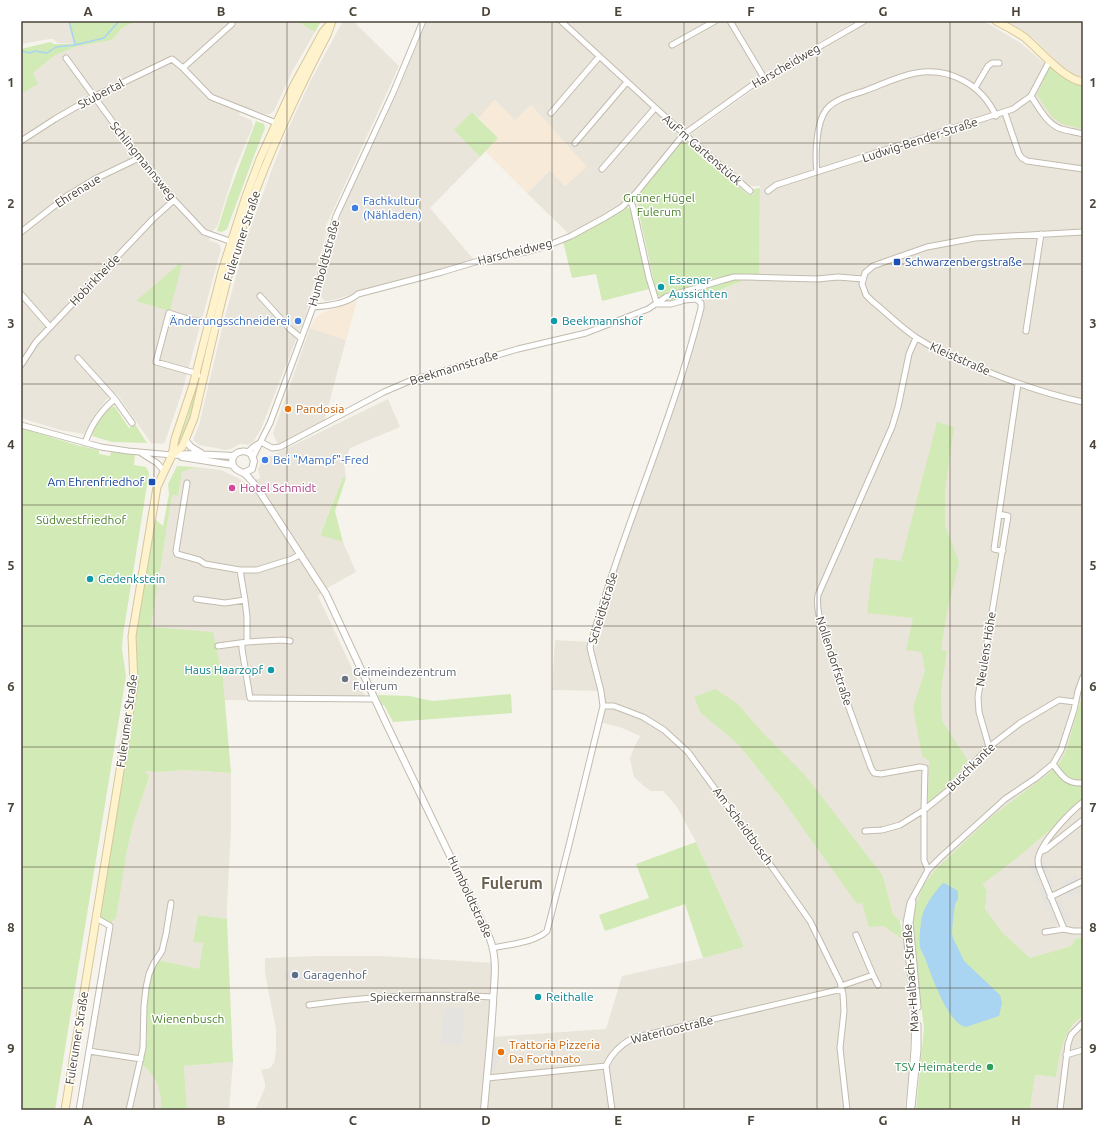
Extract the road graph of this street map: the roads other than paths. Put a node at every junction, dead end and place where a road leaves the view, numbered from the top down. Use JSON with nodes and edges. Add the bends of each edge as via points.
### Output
{"nodes":[{"id":1,"x":423,"y":21,"type":"edge"},
{"id":2,"x":561,"y":21,"type":"edge"},
{"id":3,"x":715,"y":21,"type":"edge"},
{"id":4,"x":730,"y":21,"type":"edge"},
{"id":5,"x":864,"y":21,"type":"edge"},
{"id":6,"x":996,"y":21,"type":"edge"},
{"id":7,"x":332,"y":22,"type":"edge"},
{"id":8,"x":232,"y":24,"type":"dead end"},
{"id":9,"x":672,"y":45,"type":"dead end"},
{"id":10,"x":599,"y":57,"type":"junction"},
{"id":11,"x":66,"y":58,"type":"dead end"},
{"id":12,"x":1050,"y":60,"type":"junction"},
{"id":13,"x":999,"y":63,"type":"dead end"},
{"id":14,"x":183,"y":68,"type":"junction"},
{"id":15,"x":764,"y":78,"type":"junction"},
{"id":16,"x":627,"y":82,"type":"junction"},
{"id":17,"x":1083,"y":82,"type":"edge"},
{"id":18,"x":975,"y":88,"type":"junction"},
{"id":19,"x":1031,"y":96,"type":"junction"},
{"id":20,"x":93,"y":97,"type":"junction"},
{"id":21,"x":655,"y":108,"type":"junction"},
{"id":22,"x":551,"y":113,"type":"dead end"},
{"id":23,"x":1005,"y":113,"type":"junction"},
{"id":24,"x":996,"y":116,"type":"junction"},
{"id":25,"x":279,"y":124,"type":"junction"},
{"id":26,"x":684,"y":134,"type":"junction"},
{"id":27,"x":1083,"y":134,"type":"edge"},
{"id":28,"x":21,"y":141,"type":"edge"},
{"id":29,"x":575,"y":143,"type":"dead end"},
{"id":30,"x":139,"y":158,"type":"junction"},
{"id":31,"x":602,"y":169,"type":"dead end"},
{"id":32,"x":1083,"y":169,"type":"edge"},
{"id":33,"x":817,"y":172,"type":"junction"},
{"id":34,"x":750,"y":191,"type":"dead end"},
{"id":35,"x":768,"y":191,"type":"dead end"},
{"id":36,"x":174,"y":200,"type":"junction"},
{"id":37,"x":630,"y":200,"type":"junction"},
{"id":38,"x":21,"y":232,"type":"edge"},
{"id":39,"x":1083,"y":232,"type":"edge"},
{"id":40,"x":1041,"y":234,"type":"junction"},
{"id":41,"x":234,"y":243,"type":"junction"},
{"id":42,"x":863,"y":279,"type":"junction"},
{"id":43,"x":21,"y":294,"type":"edge"},
{"id":44,"x":260,"y":296,"type":"dead end"},
{"id":45,"x":657,"y":304,"type":"junction"},
{"id":46,"x":313,"y":307,"type":"junction"},
{"id":47,"x":217,"y":320,"type":"junction"},
{"id":48,"x":208,"y":322,"type":"junction"},
{"id":49,"x":50,"y":327,"type":"junction"},
{"id":50,"x":1026,"y":331,"type":"dead end"},
{"id":51,"x":301,"y":338,"type":"junction"},
{"id":52,"x":916,"y":338,"type":"junction"},
{"id":53,"x":78,"y":358,"type":"dead end"},
{"id":54,"x":21,"y":365,"type":"edge"},
{"id":55,"x":196,"y":373,"type":"junction"},
{"id":56,"x":203,"y":380,"type":"junction"},
{"id":57,"x":1018,"y":384,"type":"junction"},
{"id":58,"x":115,"y":399,"type":"junction"},
{"id":59,"x":1083,"y":402,"type":"edge"},
{"id":60,"x":132,"y":423,"type":"dead end"},
{"id":61,"x":21,"y":425,"type":"edge"},
{"id":62,"x":185,"y":440,"type":"junction"},
{"id":63,"x":261,"y":442,"type":"junction"},
{"id":64,"x":85,"y":444,"type":"junction"},
{"id":65,"x":139,"y":452,"type":"junction"},
{"id":66,"x":248,"y":452,"type":"junction"},
{"id":67,"x":202,"y":454,"type":"junction"},
{"id":68,"x":172,"y":455,"type":"junction"},
{"id":69,"x":234,"y":456,"type":"junction"},
{"id":70,"x":253,"y":457,"type":"junction"},
{"id":71,"x":233,"y":465,"type":"junction"},
{"id":72,"x":252,"y":469,"type":"junction"},
{"id":73,"x":164,"y":471,"type":"junction"},
{"id":74,"x":244,"y":473,"type":"junction"},
{"id":75,"x":187,"y":483,"type":"dead end"},
{"id":76,"x":256,"y":486,"type":"junction"},
{"id":77,"x":999,"y":514,"type":"junction"},
{"id":78,"x":1003,"y":551,"type":"junction"},
{"id":79,"x":301,"y":554,"type":"junction"},
{"id":80,"x":240,"y":570,"type":"junction"},
{"id":81,"x":196,"y":599,"type":"dead end"},
{"id":82,"x":245,"y":600,"type":"junction"},
{"id":83,"x":290,"y":641,"type":"dead end"},
{"id":84,"x":244,"y":642,"type":"junction"},
{"id":85,"x":218,"y":646,"type":"dead end"},
{"id":86,"x":1083,"y":677,"type":"edge"},
{"id":87,"x":375,"y":699,"type":"junction"},
{"id":88,"x":1075,"y":702,"type":"junction"},
{"id":89,"x":603,"y":706,"type":"junction"},
{"id":90,"x":989,"y":747,"type":"junction"},
{"id":91,"x":1053,"y":764,"type":"junction"},
{"id":92,"x":1083,"y":782,"type":"edge"},
{"id":93,"x":1083,"y":802,"type":"edge"},
{"id":94,"x":924,"y":810,"type":"junction"},
{"id":95,"x":1083,"y":820,"type":"edge"},
{"id":96,"x":865,"y":831,"type":"dead end"},
{"id":97,"x":1041,"y":851,"type":"junction"},
{"id":98,"x":928,"y":870,"type":"junction"},
{"id":99,"x":1082,"y":882,"type":"edge"},
{"id":100,"x":1050,"y":897,"type":"junction"},
{"id":101,"x":171,"y":903,"type":"dead end"},
{"id":102,"x":96,"y":918,"type":"junction"},
{"id":103,"x":1064,"y":929,"type":"junction"},
{"id":104,"x":1083,"y":931,"type":"edge"},
{"id":105,"x":1045,"y":932,"type":"dead end"},
{"id":106,"x":856,"y":935,"type":"dead end"},
{"id":107,"x":493,"y":948,"type":"junction"},
{"id":108,"x":873,"y":975,"type":"junction"},
{"id":109,"x":878,"y":985,"type":"dead end"},
{"id":110,"x":841,"y":987,"type":"junction"},
{"id":111,"x":493,"y":997,"type":"junction"},
{"id":112,"x":309,"y":1005,"type":"dead end"},
{"id":113,"x":1083,"y":1023,"type":"edge"},
{"id":114,"x":1083,"y":1050,"type":"edge"},
{"id":115,"x":89,"y":1051,"type":"junction"},
{"id":116,"x":1066,"y":1055,"type":"junction"},
{"id":117,"x":141,"y":1059,"type":"junction"},
{"id":118,"x":606,"y":1066,"type":"junction"},
{"id":119,"x":487,"y":1078,"type":"junction"},
{"id":120,"x":65,"y":1110,"type":"edge"},
{"id":121,"x":79,"y":1110,"type":"edge"},
{"id":122,"x":129,"y":1110,"type":"edge"},
{"id":123,"x":484,"y":1110,"type":"edge"},
{"id":124,"x":612,"y":1110,"type":"edge"},
{"id":125,"x":846,"y":1110,"type":"edge"},
{"id":126,"x":910,"y":1110,"type":"edge"},
{"id":127,"x":1060,"y":1110,"type":"edge"}],
"edges":[{"from":1,"to":46,"type":"street","name":"Humboldtstraße","via":[[336,216]]},
{"from":2,"to":10,"type":"street","name":"Auf'm Gartenstück"},
{"from":3,"to":9,"type":"street"},
{"from":4,"to":15,"type":"street"},
{"from":5,"to":15,"type":"street","name":"Harscheidweg"},
{"from":6,"to":12,"type":"main road","via":[[1023,36]]},
{"from":7,"to":25,"type":"main road","name":"Fulerumer Straße","via":[[322,32],[294,85]]},
{"from":8,"to":14,"type":"street"},
{"from":10,"to":16,"type":"street","name":"Auf'm Gartenstück"},
{"from":10,"to":22,"type":"street"},
{"from":11,"to":20,"type":"street","name":"Schlingmannsweg"},
{"from":12,"to":17,"type":"main road","via":[[1067,76]]},
{"from":12,"to":19,"type":"street","name":"Ludwig-Bender-Straße"},
{"from":13,"to":18,"type":"street","via":[[988,66]]},
{"from":14,"to":20,"type":"street","name":"Stubertal","via":[[172,59]]},
{"from":14,"to":25,"type":"street","name":"Stubertal","via":[[211,98]]},
{"from":15,"to":26,"type":"street","name":"Harscheidweg"},
{"from":16,"to":21,"type":"street","name":"Auf'm Gartenstück"},
{"from":16,"to":29,"type":"street"},
{"from":18,"to":24,"type":"street","via":[[991,105]]},
{"from":18,"to":33,"type":"street","via":[[958,77],[936,72],[916,73],[832,104],[824,112],[820,123]]},
{"from":19,"to":23,"type":"street","name":"Ludwig-Bender-Straße"},
{"from":19,"to":27,"type":"street","via":[[1054,125]]},
{"from":20,"to":28,"type":"street","name":"Stubertal"},
{"from":20,"to":30,"type":"street","name":"Schlingmannsweg"},
{"from":21,"to":26,"type":"street","name":"Auf'm Gartenstück"},
{"from":21,"to":31,"type":"street","name":"Auf'm Gartenstück"},
{"from":23,"to":24,"type":"street","name":"Ludwig-Bender-Straße"},
{"from":23,"to":32,"type":"street","via":[[1022,158],[1027,161]]},
{"from":24,"to":33,"type":"street","name":"Ludwig-Bender-Straße"},
{"from":25,"to":41,"type":"main road","name":"Fulerumer Straße","via":[[257,166]]},
{"from":26,"to":34,"type":"street","name":"Auf'm Gartenstück"},
{"from":26,"to":37,"type":"street","name":"Harscheidweg"},
{"from":30,"to":36,"type":"street","name":"Schlingmannsweg"},
{"from":30,"to":38,"type":"street","name":"Ehrenaue","via":[[67,196]]},
{"from":33,"to":35,"type":"street","name":"Ludwig-Bender-Straße","via":[[776,185]]},
{"from":36,"to":41,"type":"street","name":"Schlingmannsweg","via":[[204,232]]},
{"from":36,"to":49,"type":"street","name":"Hobirkheide"},
{"from":37,"to":45,"type":"street"},
{"from":37,"to":46,"type":"street","name":"Harscheidweg","via":[[604,218],[544,247],[485,259],[358,294],[354,298],[334,304]]},
{"from":39,"to":40,"type":"street"},
{"from":40,"to":42,"type":"street","via":[[975,238],[927,247],[868,269]]},
{"from":40,"to":50,"type":"street"},
{"from":41,"to":47,"type":"main road","name":"Fulerumer Straße"},
{"from":41,"to":48,"type":"main road","name":"Fulerumer Straße"},
{"from":42,"to":45,"type":"street","name":"Beekmannstraße","via":[[734,277],[666,297]]},
{"from":42,"to":52,"type":"street","name":"Kleiststraße","via":[[866,295]]},
{"from":43,"to":49,"type":"street"},
{"from":44,"to":51,"type":"street"},
{"from":45,"to":63,"type":"street","name":"Beekmannstraße","via":[[648,310],[586,334],[518,349],[412,380],[280,447],[272,448]]},
{"from":45,"to":89,"type":"street","name":"Scheidtstraße","via":[[696,299],[701,303],[701,308],[693,343],[590,647]]},
{"from":46,"to":51,"type":"street","name":"Humboldtstraße"},
{"from":47,"to":48,"type":"street"},
{"from":47,"to":56,"type":"main road","name":"Fulerumer Straße"},
{"from":48,"to":55,"type":"main road","name":"Fulerumer Straße"},
{"from":48,"to":55,"type":"street","via":[[169,313],[156,362]]},
{"from":49,"to":54,"type":"street","name":"Hobirkheide","via":[[36,342]]},
{"from":51,"to":63,"type":"street","name":"Humboldtstraße"},
{"from":52,"to":57,"type":"street","name":"Kleiststraße","via":[[949,356]]},
{"from":52,"to":94,"type":"street","name":"Nollendorfstraße","via":[[909,354],[892,427],[816,604],[870,768],[874,773],[881,774],[925,768]]},
{"from":53,"to":58,"type":"street"},
{"from":55,"to":56,"type":"street"},
{"from":55,"to":68,"type":"main road","name":"Fulerumer Straße"},
{"from":56,"to":62,"type":"main road","name":"Fulerumer Straße","via":[[194,418]]},
{"from":57,"to":59,"type":"street","name":"Kleiststraße"},
{"from":57,"to":77,"type":"street"},
{"from":58,"to":60,"type":"street"},
{"from":58,"to":64,"type":"street","via":[[99,414]]},
{"from":61,"to":64,"type":"street"},
{"from":62,"to":67,"type":"street"},
{"from":62,"to":68,"type":"main road","name":"Fulerumer Straße","via":[[182,447]]},
{"from":63,"to":66,"type":"street","name":"Humboldtstraße"},
{"from":63,"to":70,"type":"street","name":"Humboldtstraße"},
{"from":64,"to":65,"type":"street"},
{"from":65,"to":68,"type":"street"},
{"from":65,"to":73,"type":"street","via":[[157,463]]},
{"from":66,"to":69,"type":"street","name":"Humboldtstraße","via":[[238,452]]},
{"from":66,"to":70,"type":"street"},
{"from":67,"to":68,"type":"street"},
{"from":67,"to":69,"type":"street"},
{"from":68,"to":71,"type":"street"},
{"from":68,"to":73,"type":"main road","name":"Fulerumer Straße"},
{"from":69,"to":71,"type":"street"},
{"from":70,"to":72,"type":"street","name":"Humboldtstraße"},
{"from":71,"to":74,"type":"street","name":"Humboldtstraße","via":[[239,472]]},
{"from":72,"to":74,"type":"street"},
{"from":72,"to":76,"type":"street","name":"Humboldtstraße"},
{"from":73,"to":102,"type":"main road","name":"Fulerumer Straße","via":[[157,487],[152,511],[132,636],[134,684]]},
{"from":74,"to":76,"type":"street","name":"Humboldtstraße"},
{"from":75,"to":80,"type":"street","via":[[177,554],[200,560],[205,564]]},
{"from":76,"to":79,"type":"street","name":"Humboldtstraße"},
{"from":77,"to":78,"type":"street","name":"Neulens Höhe","via":[[1008,516]]},
{"from":77,"to":78,"type":"street","via":[[994,549]]},
{"from":78,"to":90,"type":"street","name":"Neulens Höhe","via":[[978,697],[979,712]]},
{"from":79,"to":80,"type":"street","via":[[257,570]]},
{"from":79,"to":87,"type":"street","name":"Humboldtstraße","via":[[326,594]]},
{"from":80,"to":82,"type":"street"},
{"from":81,"to":82,"type":"street","via":[[225,603]]},
{"from":82,"to":84,"type":"street","via":[[247,617]]},
{"from":83,"to":84,"type":"street"},
{"from":84,"to":85,"type":"street"},
{"from":84,"to":87,"type":"street","via":[[242,649],[250,698]]},
{"from":86,"to":88,"type":"street","name":"Max-Halbach-Straße"},
{"from":87,"to":107,"type":"street","name":"Humboldtstraße"},
{"from":88,"to":90,"type":"street","name":"Buschkante","via":[[1059,700],[1020,723]]},
{"from":88,"to":91,"type":"street","name":"Max-Halbach-Straße","via":[[1062,750]]},
{"from":89,"to":107,"type":"street","name":"Scheidtstraße","via":[[547,931],[542,936]]},
{"from":89,"to":110,"type":"street","name":"Am Scheidtbusch","via":[[614,706],[642,717],[664,730],[688,752],[803,909],[816,931]]},
{"from":90,"to":94,"type":"street","name":"Buschkante","via":[[950,789]]},
{"from":91,"to":92,"type":"street","via":[[1066,780],[1074,783]]},
{"from":91,"to":98,"type":"street","name":"Max-Halbach-Straße","via":[[1005,798]]},
{"from":93,"to":97,"type":"street","via":[[1058,826]]},
{"from":94,"to":96,"type":"street","name":"Buschkante","via":[[900,825]]},
{"from":94,"to":98,"type":"street","name":"Nollendorfstraße","via":[[924,860]]},
{"from":95,"to":97,"type":"street"},
{"from":97,"to":100,"type":"street","via":[[1038,862]]},
{"from":98,"to":126,"type":"street","name":"Max-Halbach-Straße","via":[[910,904],[906,922],[915,1015]]},
{"from":99,"to":100,"type":"street"},
{"from":100,"to":103,"type":"street"},
{"from":101,"to":117,"type":"street","via":[[162,951],[149,974],[146,988]]},
{"from":102,"to":115,"type":"street","name":"Fulerumer Straße","via":[[110,926]]},
{"from":102,"to":120,"type":"main road","name":"Fulerumer Straße"},
{"from":103,"to":104,"type":"street"},
{"from":103,"to":105,"type":"street"},
{"from":106,"to":108,"type":"street"},
{"from":107,"to":111,"type":"street","name":"Humboldtstraße","via":[[496,962]]},
{"from":108,"to":109,"type":"street"},
{"from":108,"to":110,"type":"street","name":"Waterloostraße"},
{"from":110,"to":118,"type":"street","name":"Waterloostraße","via":[[633,1038],[620,1046]]},
{"from":110,"to":125,"type":"street","name":"Am Scheidtbusch","via":[[844,1011],[840,1062]]},
{"from":111,"to":112,"type":"street","name":"Spieckermannstraße","via":[[396,995]]},
{"from":111,"to":119,"type":"street","name":"Humboldtstraße"},
{"from":113,"to":116,"type":"street","via":[[1071,1035]]},
{"from":114,"to":116,"type":"street"},
{"from":115,"to":117,"type":"street","name":"Fulerumer Straße"},
{"from":115,"to":121,"type":"street","name":"Fulerumer Straße"},
{"from":116,"to":127,"type":"street"},
{"from":117,"to":122,"type":"street"},
{"from":118,"to":119,"type":"street"},
{"from":118,"to":124,"type":"street"},
{"from":119,"to":123,"type":"street","name":"Humboldtstraße"}]}
